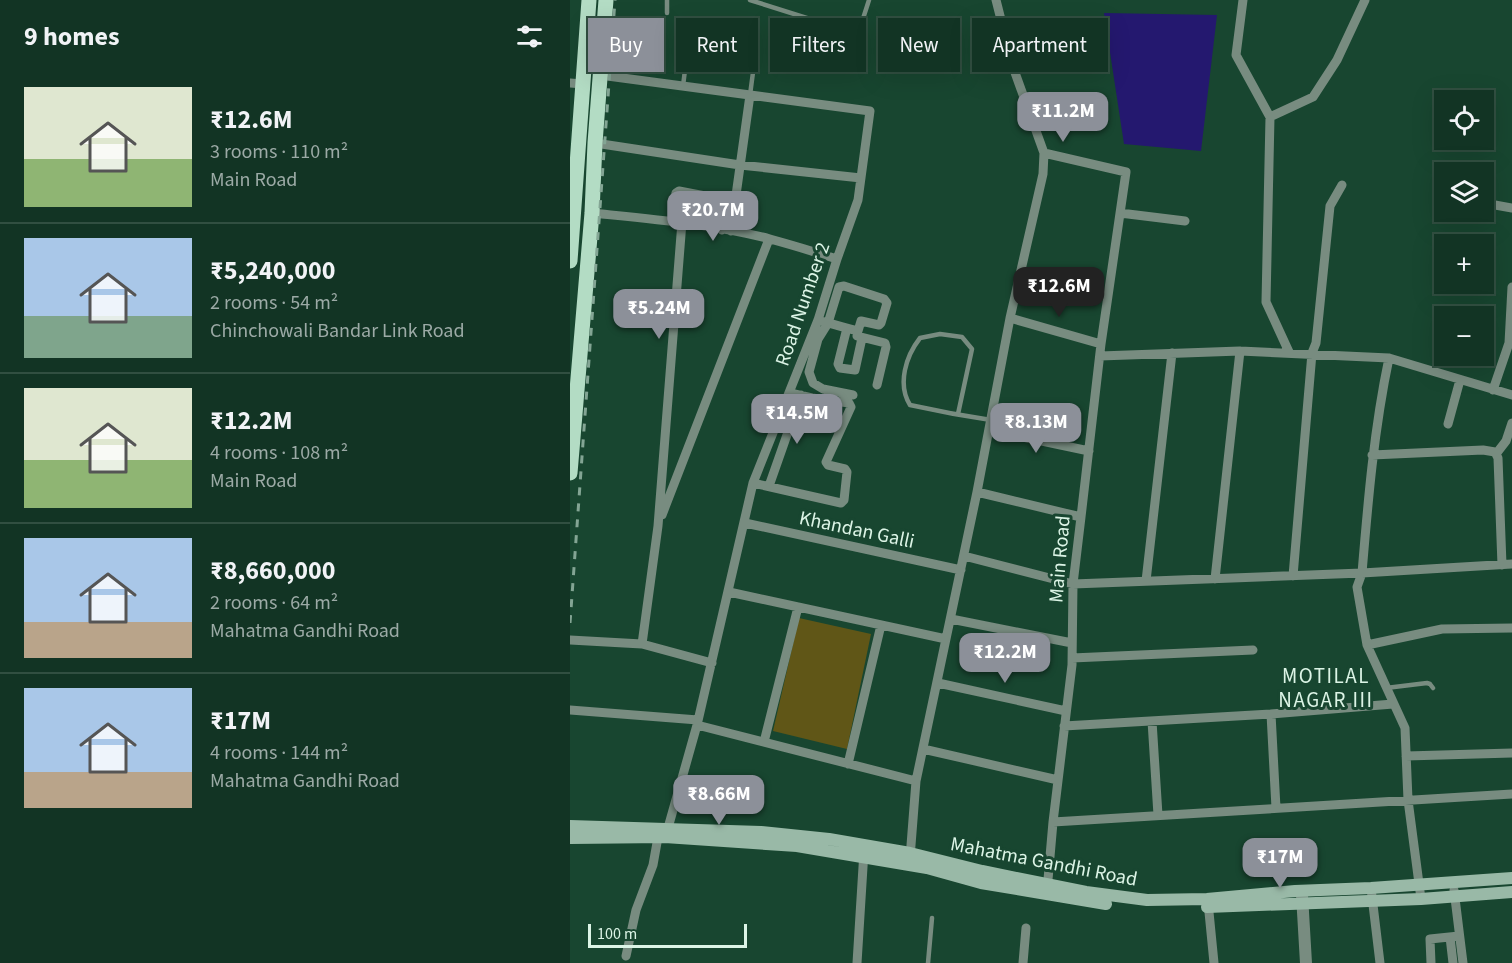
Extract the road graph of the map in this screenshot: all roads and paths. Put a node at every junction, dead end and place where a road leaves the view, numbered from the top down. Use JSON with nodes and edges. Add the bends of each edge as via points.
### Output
{"nodes":[{"id":1,"x":589,"y":0,"type":"edge"},
{"id":2,"x":606,"y":0,"type":"edge"},
{"id":3,"x":667,"y":0,"type":"edge"},
{"id":4,"x":750,"y":0,"type":"edge"},
{"id":5,"x":869,"y":0,"type":"edge"},
{"id":6,"x":996,"y":0,"type":"edge"},
{"id":7,"x":1243,"y":0,"type":"edge"},
{"id":8,"x":1365,"y":0,"type":"edge"},
{"id":9,"x":667,"y":13,"type":"dead end"},
{"id":10,"x":685,"y":72,"type":"edge"},
{"id":11,"x":753,"y":72,"type":"edge"},
{"id":12,"x":600,"y":75,"type":"junction"},
{"id":13,"x":576,"y":84,"type":"edge"},
{"id":14,"x":683,"y":86,"type":"junction"},
{"id":15,"x":750,"y":95,"type":"junction"},
{"id":16,"x":1270,"y":117,"type":"junction"},
{"id":17,"x":595,"y":143,"type":"junction"},
{"id":18,"x":1044,"y":153,"type":"junction"},
{"id":19,"x":740,"y":165,"type":"junction"},
{"id":20,"x":861,"y":178,"type":"junction"},
{"id":21,"x":1342,"y":185,"type":"dead end"},
{"id":22,"x":1494,"y":205,"type":"edge"},
{"id":23,"x":1512,"y":208,"type":"edge"},
{"id":24,"x":592,"y":213,"type":"junction"},
{"id":25,"x":1120,"y":213,"type":"junction"},
{"id":26,"x":572,"y":214,"type":"edge"},
{"id":27,"x":1185,"y":221,"type":"dead end"},
{"id":28,"x":682,"y":222,"type":"junction"},
{"id":29,"x":725,"y":227,"type":"junction"},
{"id":30,"x":769,"y":239,"type":"junction"},
{"id":31,"x":571,"y":245,"type":"edge"},
{"id":32,"x":837,"y":259,"type":"junction"},
{"id":33,"x":570,"y":261,"type":"edge"},
{"id":34,"x":1512,"y":287,"type":"edge"},
{"id":35,"x":1010,"y":318,"type":"junction"},
{"id":36,"x":818,"y":320,"type":"junction"},
{"id":37,"x":828,"y":323,"type":"junction"},
{"id":38,"x":847,"y":328,"type":"junction"},
{"id":39,"x":860,"y":334,"type":"junction"},
{"id":40,"x":1101,"y":344,"type":"junction"},
{"id":41,"x":1240,"y":351,"type":"junction"},
{"id":42,"x":1289,"y":352,"type":"junction"},
{"id":43,"x":1172,"y":353,"type":"junction"},
{"id":44,"x":1312,"y":353,"type":"junction"},
{"id":45,"x":1100,"y":356,"type":"junction"},
{"id":46,"x":1389,"y":358,"type":"junction"},
{"id":47,"x":1460,"y":380,"type":"junction"},
{"id":48,"x":877,"y":385,"type":"dead end"},
{"id":49,"x":1493,"y":390,"type":"junction"},
{"id":50,"x":790,"y":393,"type":"junction"},
{"id":51,"x":801,"y":395,"type":"junction"},
{"id":52,"x":853,"y":395,"type":"dead end"},
{"id":53,"x":1512,"y":395,"type":"edge"},
{"id":54,"x":958,"y":414,"type":"junction"},
{"id":55,"x":991,"y":420,"type":"junction"},
{"id":56,"x":1512,"y":423,"type":"edge"},
{"id":57,"x":1448,"y":424,"type":"dead end"},
{"id":58,"x":989,"y":430,"type":"junction"},
{"id":59,"x":1089,"y":451,"type":"junction"},
{"id":60,"x":1496,"y":454,"type":"junction"},
{"id":61,"x":1372,"y":455,"type":"junction"},
{"id":62,"x":570,"y":465,"type":"edge"},
{"id":63,"x":753,"y":483,"type":"junction"},
{"id":64,"x":769,"y":486,"type":"junction"},
{"id":65,"x":977,"y":492,"type":"junction"},
{"id":66,"x":1081,"y":517,"type":"junction"},
{"id":67,"x":745,"y":523,"type":"junction"},
{"id":68,"x":658,"y":526,"type":"junction"},
{"id":69,"x":964,"y":556,"type":"junction"},
{"id":70,"x":1512,"y":564,"type":"edge"},
{"id":71,"x":1502,"y":565,"type":"junction"},
{"id":72,"x":961,"y":570,"type":"junction"},
{"id":73,"x":1362,"y":573,"type":"junction"},
{"id":74,"x":1293,"y":576,"type":"junction"},
{"id":75,"x":1215,"y":579,"type":"junction"},
{"id":76,"x":1146,"y":581,"type":"junction"},
{"id":77,"x":1073,"y":584,"type":"junction"},
{"id":78,"x":729,"y":592,"type":"junction"},
{"id":79,"x":798,"y":607,"type":"junction"},
{"id":80,"x":951,"y":619,"type":"junction"},
{"id":81,"x":881,"y":625,"type":"junction"},
{"id":82,"x":1512,"y":628,"type":"edge"},
{"id":83,"x":946,"y":639,"type":"junction"},
{"id":84,"x":570,"y":640,"type":"edge"},
{"id":85,"x":1072,"y":643,"type":"junction"},
{"id":86,"x":642,"y":644,"type":"junction"},
{"id":87,"x":1367,"y":645,"type":"junction"},
{"id":88,"x":1253,"y":650,"type":"dead end"},
{"id":89,"x":1072,"y":658,"type":"junction"},
{"id":90,"x":711,"y":663,"type":"junction"},
{"id":91,"x":938,"y":683,"type":"junction"},
{"id":92,"x":1386,"y":688,"type":"junction"},
{"id":93,"x":1433,"y":688,"type":"dead end"},
{"id":94,"x":1393,"y":704,"type":"junction"},
{"id":95,"x":570,"y":710,"type":"edge"},
{"id":96,"x":1066,"y":711,"type":"junction"},
{"id":97,"x":1271,"y":714,"type":"junction"},
{"id":98,"x":1152,"y":721,"type":"junction"},
{"id":99,"x":697,"y":722,"type":"junction"},
{"id":100,"x":1064,"y":726,"type":"junction"},
{"id":101,"x":764,"y":742,"type":"junction"},
{"id":102,"x":923,"y":749,"type":"junction"},
{"id":103,"x":1512,"y":753,"type":"edge"},
{"id":104,"x":1406,"y":756,"type":"junction"},
{"id":105,"x":849,"y":764,"type":"junction"},
{"id":106,"x":1058,"y":780,"type":"junction"},
{"id":107,"x":916,"y":782,"type":"junction"},
{"id":108,"x":1512,"y":794,"type":"edge"},
{"id":109,"x":1408,"y":800,"type":"junction"},
{"id":110,"x":1276,"y":808,"type":"junction"},
{"id":111,"x":1158,"y":815,"type":"junction"},
{"id":112,"x":1053,"y":822,"type":"junction"},
{"id":113,"x":570,"y":825,"type":"edge"},
{"id":114,"x":664,"y":834,"type":"junction"},
{"id":115,"x":570,"y":838,"type":"edge"},
{"id":116,"x":864,"y":852,"type":"junction"},
{"id":117,"x":910,"y":859,"type":"junction"},
{"id":118,"x":1512,"y":878,"type":"edge"},
{"id":119,"x":1453,"y":882,"type":"junction"},
{"id":120,"x":1420,"y":885,"type":"junction"},
{"id":121,"x":1047,"y":889,"type":"junction"},
{"id":122,"x":1512,"y":892,"type":"edge"},
{"id":123,"x":1372,"y":894,"type":"junction"},
{"id":124,"x":1455,"y":896,"type":"junction"},
{"id":125,"x":1299,"y":897,"type":"junction"},
{"id":126,"x":1421,"y":899,"type":"junction"},
{"id":127,"x":1208,"y":903,"type":"junction"},
{"id":128,"x":932,"y":918,"type":"dead end"},
{"id":129,"x":1026,"y":928,"type":"dead end"},
{"id":130,"x":1455,"y":937,"type":"junction"},
{"id":131,"x":626,"y":956,"type":"dead end"},
{"id":132,"x":857,"y":963,"type":"edge"},
{"id":133,"x":928,"y":963,"type":"edge"},
{"id":134,"x":1023,"y":963,"type":"edge"},
{"id":135,"x":1214,"y":963,"type":"edge"},
{"id":136,"x":1299,"y":963,"type":"edge"},
{"id":137,"x":1306,"y":963,"type":"edge"},
{"id":138,"x":1380,"y":963,"type":"edge"},
{"id":139,"x":1431,"y":963,"type":"edge"},
{"id":140,"x":1453,"y":963,"type":"edge"},
{"id":141,"x":1463,"y":963,"type":"edge"}],
"edges":[{"from":1,"to":13,"type":"main road"},
{"from":2,"to":12,"type":"main road"},
{"from":3,"to":9,"type":"lane"},
{"from":4,"to":5,"type":"lane","via":[[848,31],[860,28]]},
{"from":6,"to":18,"type":"street","via":[[1012,67]]},
{"from":7,"to":16,"type":"street","via":[[1236,55]]},
{"from":8,"to":16,"type":"street","via":[[1337,60],[1313,97]]},
{"from":10,"to":14,"type":"lane"},
{"from":11,"to":15,"type":"lane"},
{"from":12,"to":14,"type":"street","name":"Road Number 2"},
{"from":12,"to":17,"type":"main road"},
{"from":13,"to":26,"type":"main road"},
{"from":14,"to":15,"type":"street","name":"Road Number 2"},
{"from":15,"to":19,"type":"street"},
{"from":15,"to":20,"type":"street","name":"Road Number 2","via":[[870,111]]},
{"from":16,"to":42,"type":"street","via":[[1266,302]]},
{"from":17,"to":19,"type":"street"},
{"from":17,"to":24,"type":"main road"},
{"from":18,"to":25,"type":"street","name":"Main Road","via":[[1126,172]]},
{"from":18,"to":35,"type":"street","via":[[1043,174]]},
{"from":19,"to":20,"type":"street"},
{"from":19,"to":29,"type":"street"},
{"from":20,"to":32,"type":"street","name":"Road Number 2","via":[[858,200]]},
{"from":21,"to":44,"type":"street","via":[[1330,206]]},
{"from":22,"to":23,"type":"street"},
{"from":24,"to":28,"type":"street"},
{"from":24,"to":62,"type":"main road"},
{"from":25,"to":27,"type":"street"},
{"from":25,"to":40,"type":"street","name":"Main Road"},
{"from":26,"to":31,"type":"main road"},
{"from":28,"to":29,"type":"street"},
{"from":28,"to":68,"type":"street"},
{"from":29,"to":29,"type":"street","via":[[726,200],[676,193],[676,212]]},
{"from":29,"to":30,"type":"street"},
{"from":30,"to":32,"type":"street"},
{"from":30,"to":68,"type":"street"},
{"from":31,"to":33,"type":"main road"},
{"from":32,"to":36,"type":"street","name":"Road Number 2"},
{"from":34,"to":49,"type":"street","via":[[1509,343]]},
{"from":35,"to":40,"type":"street"},
{"from":35,"to":55,"type":"street"},
{"from":36,"to":37,"type":"street"},
{"from":36,"to":50,"type":"street","name":"Road Number 2"},
{"from":37,"to":38,"type":"street"},
{"from":37,"to":39,"type":"street","via":[[839,287],[884,299],[887,303],[881,323],[861,321]]},
{"from":37,"to":52,"type":"street","via":[[818,339],[809,377],[823,389]]},
{"from":38,"to":39,"type":"street"},
{"from":38,"to":39,"type":"street","via":[[840,368],[855,370]]},
{"from":39,"to":48,"type":"street","via":[[885,343]]},
{"from":40,"to":45,"type":"street","name":"Main Road"},
{"from":41,"to":42,"type":"street"},
{"from":41,"to":43,"type":"street"},
{"from":41,"to":75,"type":"street"},
{"from":42,"to":44,"type":"street"},
{"from":43,"to":45,"type":"street"},
{"from":43,"to":76,"type":"street"},
{"from":44,"to":46,"type":"street"},
{"from":44,"to":74,"type":"street"},
{"from":45,"to":59,"type":"street","name":"Main Road"},
{"from":46,"to":47,"type":"street"},
{"from":46,"to":61,"type":"street"},
{"from":47,"to":49,"type":"street"},
{"from":47,"to":57,"type":"street"},
{"from":49,"to":53,"type":"street"},
{"from":50,"to":51,"type":"street"},
{"from":50,"to":63,"type":"street","name":"Road Number 2"},
{"from":51,"to":64,"type":"street"},
{"from":51,"to":64,"type":"street","via":[[849,403],[851,407],[826,462],[846,468],[844,500],[841,503]]},
{"from":54,"to":54,"type":"lane","via":[[910,405],[904,395],[911,350],[921,338],[940,334],[962,337],[972,349]]},
{"from":54,"to":55,"type":"lane"},
{"from":55,"to":58,"type":"street"},
{"from":56,"to":60,"type":"street"},
{"from":58,"to":59,"type":"street"},
{"from":58,"to":65,"type":"street"},
{"from":59,"to":66,"type":"street","name":"Main Road"},
{"from":60,"to":61,"type":"street","via":[[1483,450]]},
{"from":60,"to":71,"type":"street"},
{"from":61,"to":73,"type":"street"},
{"from":63,"to":64,"type":"street"},
{"from":63,"to":67,"type":"street","name":"Road Number 2"},
{"from":65,"to":66,"type":"street"},
{"from":65,"to":69,"type":"street"},
{"from":66,"to":77,"type":"street","name":"Main Road"},
{"from":67,"to":72,"type":"street","name":"Khandan Galli"},
{"from":67,"to":78,"type":"street","name":"Road Number 2"},
{"from":68,"to":86,"type":"street"},
{"from":69,"to":72,"type":"street"},
{"from":69,"to":77,"type":"street"},
{"from":70,"to":71,"type":"street"},
{"from":71,"to":73,"type":"street"},
{"from":72,"to":80,"type":"street"},
{"from":73,"to":74,"type":"street"},
{"from":73,"to":87,"type":"street","via":[[1357,587]]},
{"from":74,"to":75,"type":"street"},
{"from":75,"to":76,"type":"street"},
{"from":76,"to":77,"type":"street"},
{"from":77,"to":85,"type":"street","name":"Main Road"},
{"from":78,"to":79,"type":"street"},
{"from":78,"to":90,"type":"street","name":"Road Number 2"},
{"from":79,"to":81,"type":"street"},
{"from":79,"to":101,"type":"street"},
{"from":80,"to":83,"type":"street"},
{"from":80,"to":85,"type":"street"},
{"from":81,"to":83,"type":"street"},
{"from":81,"to":105,"type":"street"},
{"from":82,"to":87,"type":"street","via":[[1442,629]]},
{"from":83,"to":91,"type":"street"},
{"from":84,"to":86,"type":"street"},
{"from":85,"to":89,"type":"street","name":"Main Road"},
{"from":86,"to":90,"type":"street"},
{"from":87,"to":92,"type":"street"},
{"from":88,"to":89,"type":"street"},
{"from":89,"to":96,"type":"street","name":"Main Road"},
{"from":90,"to":99,"type":"street","name":"Road Number 2"},
{"from":91,"to":96,"type":"street"},
{"from":91,"to":102,"type":"street"},
{"from":92,"to":93,"type":"lane","via":[[1427,683]]},
{"from":92,"to":94,"type":"street"},
{"from":94,"to":97,"type":"street"},
{"from":94,"to":104,"type":"street","via":[[1405,728]]},
{"from":95,"to":99,"type":"street"},
{"from":96,"to":100,"type":"street","name":"Main Road"},
{"from":97,"to":98,"type":"street"},
{"from":97,"to":110,"type":"street"},
{"from":98,"to":100,"type":"street"},
{"from":98,"to":111,"type":"street"},
{"from":99,"to":101,"type":"street"},
{"from":99,"to":114,"type":"street","name":"Road Number 2"},
{"from":100,"to":106,"type":"street","name":"Main Road"},
{"from":101,"to":105,"type":"street"},
{"from":102,"to":106,"type":"street"},
{"from":102,"to":107,"type":"street"},
{"from":103,"to":104,"type":"street"},
{"from":104,"to":109,"type":"street"},
{"from":105,"to":107,"type":"street"},
{"from":106,"to":112,"type":"street","name":"Main Road"},
{"from":107,"to":117,"type":"street"},
{"from":108,"to":109,"type":"street"},
{"from":109,"to":110,"type":"street"},
{"from":109,"to":120,"type":"street"},
{"from":110,"to":111,"type":"street"},
{"from":111,"to":112,"type":"street"},
{"from":112,"to":121,"type":"street","name":"Main Road"},
{"from":113,"to":114,"type":"main road","name":"Mahatma Gandhi Road"},
{"from":114,"to":115,"type":"main road","name":"Mahatma Gandhi Road"},
{"from":114,"to":116,"type":"main road","name":"Mahatma Gandhi Road","via":[[761,832],[829,839]]},
{"from":114,"to":131,"type":"street","name":"Road Number 2","via":[[636,910]]},
{"from":116,"to":117,"type":"main road","name":"Mahatma Gandhi Road"},
{"from":116,"to":132,"type":"street"},
{"from":117,"to":121,"type":"main road","name":"Mahatma Gandhi Road","via":[[981,883]]},
{"from":118,"to":119,"type":"main road","name":"Mahatma Gandhi Road"},
{"from":119,"to":120,"type":"main road","name":"Mahatma Gandhi Road"},
{"from":119,"to":124,"type":"street"},
{"from":120,"to":123,"type":"main road","name":"Mahatma Gandhi Road"},
{"from":120,"to":126,"type":"street"},
{"from":121,"to":127,"type":"main road","name":"Mahatma Gandhi Road","via":[[1138,908]]},
{"from":122,"to":124,"type":"main road","name":"Mahatma Gandhi Road"},
{"from":123,"to":125,"type":"main road","name":"Mahatma Gandhi Road"},
{"from":123,"to":126,"type":"main road","name":"Mahatma Gandhi Road"},
{"from":123,"to":138,"type":"street"},
{"from":124,"to":126,"type":"main road","name":"Mahatma Gandhi Road"},
{"from":124,"to":130,"type":"street"},
{"from":125,"to":127,"type":"main road","name":"Mahatma Gandhi Road"},
{"from":125,"to":136,"type":"street"},
{"from":125,"to":137,"type":"street"},
{"from":127,"to":135,"type":"street"},
{"from":128,"to":133,"type":"lane"},
{"from":129,"to":134,"type":"street"},
{"from":130,"to":139,"type":"street","via":[[1430,939]]},
{"from":130,"to":140,"type":"street"},
{"from":130,"to":141,"type":"street"}]}
